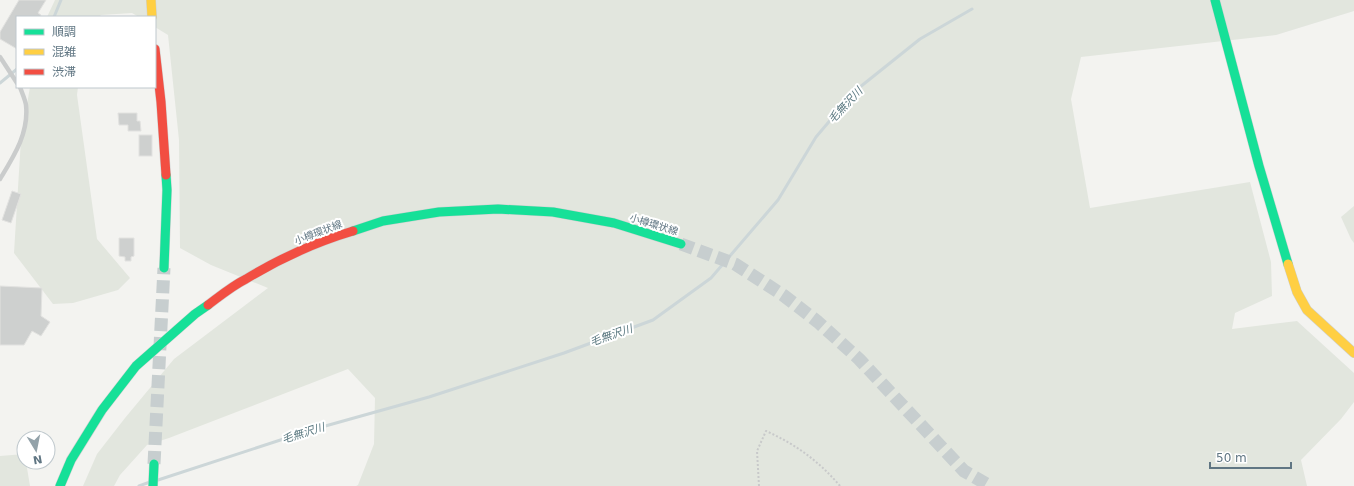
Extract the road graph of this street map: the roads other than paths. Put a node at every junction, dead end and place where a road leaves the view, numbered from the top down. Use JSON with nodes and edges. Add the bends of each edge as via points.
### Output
{"nodes":[{"id":1,"x":151,"y":0,"type":"edge"},
{"id":2,"x":1215,"y":0,"type":"edge"},
{"id":3,"x":152,"y":16,"type":"edge"},
{"id":4,"x":156,"y":58,"type":"edge"},
{"id":5,"x":1,"y":59,"type":"edge"},
{"id":6,"x":16,"y":82,"type":"edge"},
{"id":7,"x":20,"y":88,"type":"edge"},
{"id":8,"x":0,"y":179,"type":"edge"},
{"id":9,"x":681,"y":244,"type":"tunnel mouth"},
{"id":10,"x":164,"y":268,"type":"tunnel mouth"},
{"id":11,"x":1354,"y":353,"type":"edge"},
{"id":12,"x":154,"y":464,"type":"tunnel mouth"},
{"id":13,"x":60,"y":486,"type":"edge"},
{"id":14,"x":153,"y":486,"type":"edge"}],
"edges":[{"from":1,"to":3,"type":"main road"},
{"from":2,"to":11,"type":"main road","via":[[1259,166],[1297,292],[1307,310]]},
{"from":4,"to":10,"type":"main road","via":[[167,190]]},
{"from":5,"to":6,"type":"lane"},
{"from":7,"to":8,"type":"lane","via":[[26,104],[26,125],[17,150]]},
{"from":9,"to":13,"type":"main road","name":"小樽環状線","via":[[614,223],[553,212],[498,209],[439,212],[383,221],[339,235],[291,255],[245,279],[195,314],[136,366],[102,410],[71,460]]},
{"from":12,"to":14,"type":"main road"}]}
